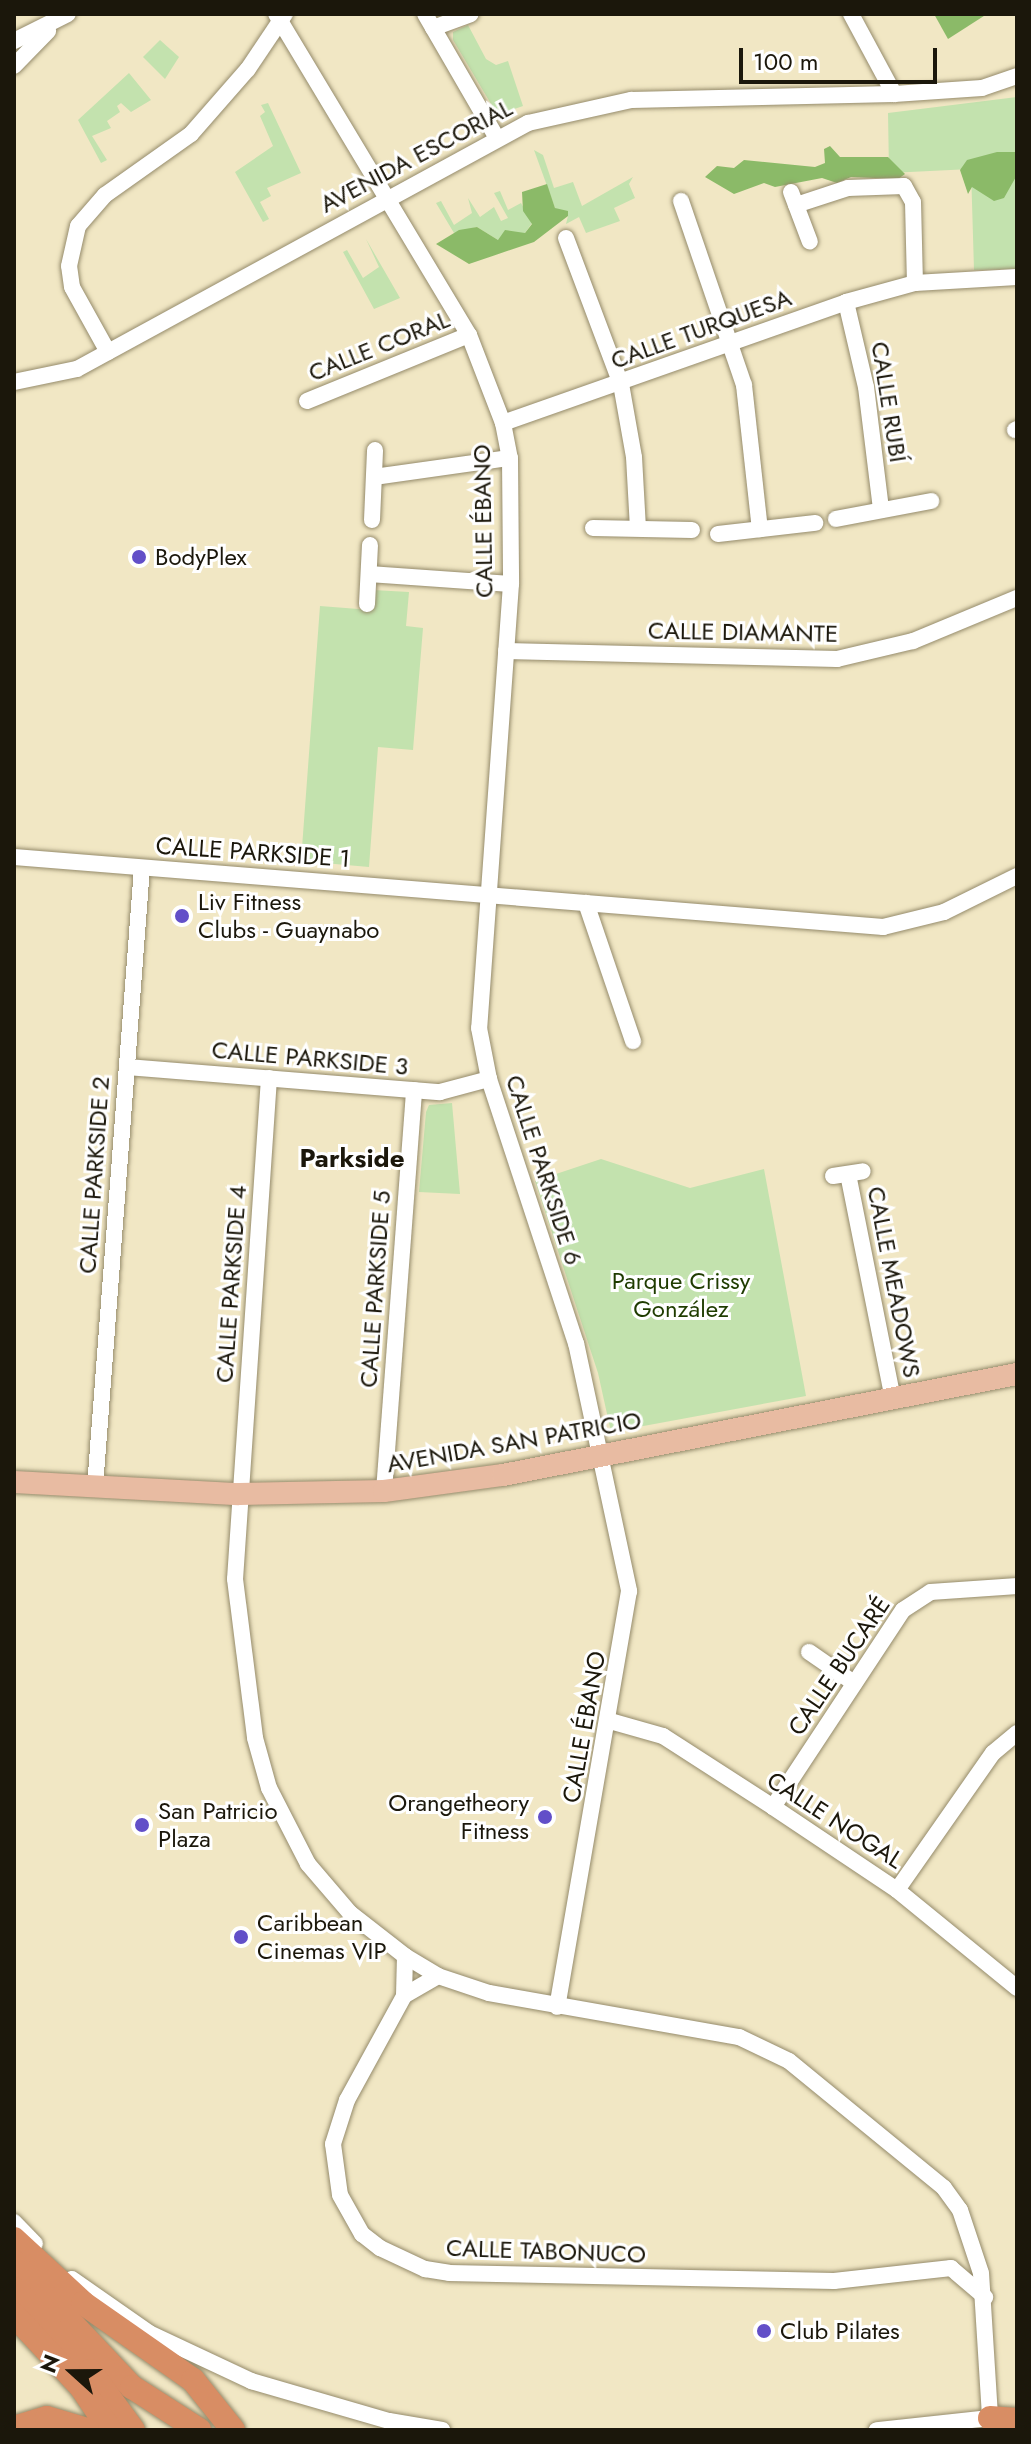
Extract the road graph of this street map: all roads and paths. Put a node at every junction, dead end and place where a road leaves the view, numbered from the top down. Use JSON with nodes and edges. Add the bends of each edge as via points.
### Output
{"nodes":[{"id":1,"x":68,"y":14,"type":"edge"},
{"id":2,"x":471,"y":14,"type":"edge"},
{"id":3,"x":851,"y":14,"type":"edge"},
{"id":4,"x":281,"y":16,"type":"edge"},
{"id":5,"x":429,"y":21,"type":"edge"},
{"id":6,"x":51,"y":27,"type":"junction"},
{"id":7,"x":14,"y":39,"type":"edge"},
{"id":8,"x":16,"y":62,"type":"edge"},
{"id":9,"x":1017,"y":76,"type":"edge"},
{"id":10,"x":894,"y":94,"type":"junction"},
{"id":11,"x":497,"y":138,"type":"junction"},
{"id":12,"x":389,"y":196,"type":"junction"},
{"id":13,"x":681,"y":201,"type":"dead end"},
{"id":14,"x":566,"y":238,"type":"dead end"},
{"id":15,"x":810,"y":242,"type":"dead end"},
{"id":16,"x":1017,"y":277,"type":"edge"},
{"id":17,"x":915,"y":283,"type":"junction"},
{"id":18,"x":846,"y":302,"type":"junction"},
{"id":19,"x":469,"y":335,"type":"junction"},
{"id":20,"x":734,"y":343,"type":"junction"},
{"id":21,"x":108,"y":352,"type":"junction"},
{"id":22,"x":14,"y":382,"type":"edge"},
{"id":23,"x":621,"y":384,"type":"junction"},
{"id":24,"x":307,"y":401,"type":"dead end"},
{"id":25,"x":503,"y":423,"type":"junction"},
{"id":26,"x":375,"y":450,"type":"dead end"},
{"id":27,"x":510,"y":458,"type":"junction"},
{"id":28,"x":374,"y":477,"type":"junction"},
{"id":29,"x":931,"y":501,"type":"dead end"},
{"id":30,"x":881,"y":510,"type":"junction"},
{"id":31,"x":836,"y":519,"type":"dead end"},
{"id":32,"x":372,"y":520,"type":"dead end"},
{"id":33,"x":815,"y":523,"type":"dead end"},
{"id":34,"x":593,"y":528,"type":"dead end"},
{"id":35,"x":638,"y":528,"type":"junction"},
{"id":36,"x":760,"y":529,"type":"junction"},
{"id":37,"x":692,"y":530,"type":"dead end"},
{"id":38,"x":718,"y":534,"type":"dead end"},
{"id":39,"x":370,"y":545,"type":"dead end"},
{"id":40,"x":369,"y":574,"type":"junction"},
{"id":41,"x":511,"y":584,"type":"junction"},
{"id":42,"x":1017,"y":598,"type":"edge"},
{"id":43,"x":367,"y":604,"type":"dead end"},
{"id":44,"x":506,"y":651,"type":"junction"},
{"id":45,"x":14,"y":857,"type":"edge"},
{"id":46,"x":142,"y":868,"type":"junction"},
{"id":47,"x":1017,"y":876,"type":"edge"},
{"id":48,"x":487,"y":895,"type":"junction"},
{"id":49,"x":586,"y":903,"type":"junction"},
{"id":50,"x":633,"y":1041,"type":"dead end"},
{"id":51,"x":127,"y":1067,"type":"junction"},
{"id":52,"x":269,"y":1078,"type":"junction"},
{"id":53,"x":489,"y":1079,"type":"junction"},
{"id":54,"x":414,"y":1090,"type":"junction"},
{"id":55,"x":848,"y":1174,"type":"dead end"},
{"id":56,"x":1017,"y":1374,"type":"edge"},
{"id":57,"x":893,"y":1399,"type":"junction"},
{"id":58,"x":604,"y":1455,"type":"junction"},
{"id":59,"x":14,"y":1482,"type":"edge"},
{"id":60,"x":95,"y":1487,"type":"junction"},
{"id":61,"x":384,"y":1491,"type":"junction"},
{"id":62,"x":239,"y":1494,"type":"junction"},
{"id":63,"x":1017,"y":1586,"type":"edge"},
{"id":64,"x":809,"y":1652,"type":"dead end"},
{"id":65,"x":854,"y":1683,"type":"junction"},
{"id":66,"x":610,"y":1721,"type":"junction"},
{"id":67,"x":1017,"y":1733,"type":"edge"},
{"id":68,"x":773,"y":1807,"type":"junction"},
{"id":69,"x":897,"y":1890,"type":"junction"},
{"id":70,"x":405,"y":1956,"type":"junction"},
{"id":71,"x":438,"y":1976,"type":"junction"},
{"id":72,"x":1017,"y":1988,"type":"edge"},
{"id":73,"x":404,"y":1996,"type":"junction"},
{"id":74,"x":557,"y":2007,"type":"junction"},
{"id":75,"x":14,"y":2222,"type":"edge"},
{"id":76,"x":971,"y":2235,"type":"junction"},
{"id":77,"x":14,"y":2239,"type":"edge"},
{"id":78,"x":14,"y":2262,"type":"edge"},
{"id":79,"x":951,"y":2268,"type":"junction"},
{"id":80,"x":14,"y":2289,"type":"edge"},
{"id":81,"x":985,"y":2297,"type":"junction"},
{"id":82,"x":14,"y":2315,"type":"edge"},
{"id":83,"x":1017,"y":2420,"type":"edge"},
{"id":84,"x":990,"y":2424,"type":"edge"},
{"id":85,"x":14,"y":2428,"type":"edge"},
{"id":86,"x":87,"y":2430,"type":"edge"},
{"id":87,"x":110,"y":2430,"type":"edge"},
{"id":88,"x":133,"y":2430,"type":"edge"},
{"id":89,"x":199,"y":2430,"type":"edge"},
{"id":90,"x":233,"y":2430,"type":"edge"},
{"id":91,"x":442,"y":2430,"type":"edge"},
{"id":92,"x":877,"y":2430,"type":"edge"}],
"edges":[{"from":1,"to":6,"type":"street"},
{"from":2,"to":5,"type":"street"},
{"from":3,"to":10,"type":"street"},
{"from":4,"to":12,"type":"street","name":"CALLE ÉBANO"},
{"from":4,"to":21,"type":"street","via":[[230,91],[191,134],[105,195],[78,226],[69,266],[72,287]]},
{"from":5,"to":11,"type":"street"},
{"from":6,"to":7,"type":"street"},
{"from":6,"to":8,"type":"street"},
{"from":9,"to":10,"type":"street","name":"AVENIDA ESCORIAL","via":[[982,88]]},
{"from":10,"to":11,"type":"street","name":"AVENIDA ESCORIAL","via":[[631,100],[541,119]]},
{"from":11,"to":12,"type":"street","name":"AVENIDA ESCORIAL"},
{"from":12,"to":19,"type":"street","name":"CALLE ÉBANO"},
{"from":12,"to":21,"type":"street","name":"AVENIDA ESCORIAL"},
{"from":13,"to":20,"type":"street"},
{"from":14,"to":23,"type":"street"},
{"from":15,"to":17,"type":"street","via":[[794,198],[848,188],[904,186],[913,202]]},
{"from":16,"to":17,"type":"street","name":"CALLE TURQUESA"},
{"from":17,"to":18,"type":"street","name":"CALLE TURQUESA"},
{"from":18,"to":20,"type":"street","name":"CALLE TURQUESA"},
{"from":18,"to":30,"type":"street","name":"CALLE RUBÍ","via":[[866,387]]},
{"from":19,"to":24,"type":"street","name":"CALLE CORAL"},
{"from":19,"to":25,"type":"street","name":"CALLE ÉBANO"},
{"from":20,"to":23,"type":"street","name":"CALLE TURQUESA"},
{"from":20,"to":36,"type":"street","via":[[752,427]]},
{"from":21,"to":22,"type":"street","name":"AVENIDA ESCORIAL","via":[[55,377]]},
{"from":23,"to":25,"type":"street","name":"CALLE TURQUESA"},
{"from":23,"to":35,"type":"street","via":[[634,457]]},
{"from":25,"to":27,"type":"street","name":"CALLE ÉBANO"},
{"from":26,"to":28,"type":"street"},
{"from":27,"to":28,"type":"street"},
{"from":27,"to":41,"type":"street","name":"CALLE ÉBANO"},
{"from":28,"to":32,"type":"street"},
{"from":29,"to":30,"type":"street"},
{"from":30,"to":31,"type":"street"},
{"from":33,"to":36,"type":"street"},
{"from":34,"to":35,"type":"street"},
{"from":35,"to":37,"type":"street"},
{"from":36,"to":38,"type":"street"},
{"from":39,"to":40,"type":"street"},
{"from":40,"to":41,"type":"street"},
{"from":40,"to":43,"type":"street"},
{"from":41,"to":44,"type":"street","name":"CALLE ÉBANO"},
{"from":42,"to":44,"type":"street","name":"CALLE DIAMANTE","via":[[905,644],[837,659]]},
{"from":44,"to":48,"type":"street","name":"CALLE ÉBANO"},
{"from":45,"to":46,"type":"street","name":"CALLE PARKSIDE 1"},
{"from":46,"to":48,"type":"street","name":"CALLE PARKSIDE 1"},
{"from":46,"to":51,"type":"street","name":"CALLE PARKSIDE 2"},
{"from":47,"to":49,"type":"street","name":"CALLE PARKSIDE 1","via":[[944,912],[883,927]]},
{"from":48,"to":49,"type":"street","name":"CALLE PARKSIDE 1"},
{"from":48,"to":53,"type":"street","name":"CALLE PARKSIDE 6","via":[[479,1028]]},
{"from":49,"to":50,"type":"street"},
{"from":51,"to":52,"type":"street","name":"CALLE PARKSIDE 3"},
{"from":51,"to":60,"type":"street","name":"CALLE PARKSIDE 2"},
{"from":52,"to":54,"type":"street","name":"CALLE PARKSIDE 3"},
{"from":52,"to":62,"type":"street","name":"CALLE PARKSIDE 4"},
{"from":53,"to":54,"type":"street","name":"CALLE PARKSIDE 3","via":[[440,1092]]},
{"from":53,"to":58,"type":"street","name":"CALLE PARKSIDE 6","via":[[576,1343]]},
{"from":54,"to":61,"type":"street","name":"CALLE PARKSIDE 5"},
{"from":55,"to":57,"type":"street","name":"CALLE MEADOWS"},
{"from":56,"to":57,"type":"main road","name":"AVENIDA SAN PATRICIO"},
{"from":57,"to":58,"type":"main road","name":"AVENIDA SAN PATRICIO"},
{"from":58,"to":61,"type":"main road","name":"AVENIDA SAN PATRICIO"},
{"from":58,"to":66,"type":"street","name":"CALLE ÉBANO","via":[[630,1602]]},
{"from":59,"to":60,"type":"main road","name":"AVENIDA SAN PATRICIO"},
{"from":60,"to":62,"type":"main road","name":"AVENIDA SAN PATRICIO"},
{"from":61,"to":62,"type":"main road","name":"AVENIDA SAN PATRICIO"},
{"from":62,"to":70,"type":"street","name":"CALLE PARKSIDE 4","via":[[235,1579],[242,1648],[255,1738],[269,1788],[308,1864],[350,1913]]},
{"from":63,"to":65,"type":"street","name":"CALLE BUCARÉ","via":[[947,1589],[915,1599]]},
{"from":64,"to":65,"type":"street"},
{"from":65,"to":68,"type":"street","name":"CALLE BUCARÉ"},
{"from":66,"to":68,"type":"street","name":"CALLE NOGAL","via":[[663,1736]]},
{"from":66,"to":74,"type":"street","name":"CALLE ÉBANO"},
{"from":67,"to":69,"type":"street","via":[[993,1753]]},
{"from":68,"to":69,"type":"street","name":"CALLE NOGAL"},
{"from":69,"to":72,"type":"street","name":"CALLE NOGAL"},
{"from":70,"to":71,"type":"street","name":"CALLE PARKSIDE 4"},
{"from":70,"to":73,"type":"street","name":"CALLE TABONUCO"},
{"from":71,"to":73,"type":"street"},
{"from":71,"to":74,"type":"street","name":"CALLE PARKSIDE 4"},
{"from":73,"to":79,"type":"street","name":"CALLE TABONUCO","via":[[347,2100],[332,2151],[340,2195],[355,2223],[399,2259],[449,2273],[651,2279],[834,2281]]},
{"from":74,"to":76,"type":"street","name":"CALLE PARKSIDE 4","via":[[739,2037],[789,2061],[944,2188]]},
{"from":75,"to":91,"type":"street","via":[[85,2289],[175,2348],[251,2381],[318,2402]]},
{"from":76,"to":79,"type":"street"},
{"from":76,"to":81,"type":"street","name":"CALLE PARKSIDE 4"},
{"from":77,"to":90,"type":"highway","via":[[83,2303],[206,2392]]},
{"from":78,"to":89,"type":"highway","via":[[132,2387]]},
{"from":79,"to":81,"type":"street"},
{"from":80,"to":88,"type":"highway","via":[[90,2371]]},
{"from":81,"to":84,"type":"street","name":"CALLE PARKSIDE 4"},
{"from":82,"to":87,"type":"highway","via":[[82,2388]]},
{"from":83,"to":84,"type":"highway"},
{"from":84,"to":92,"type":"street"},
{"from":85,"to":86,"type":"highway","via":[[47,2418]]}]}
